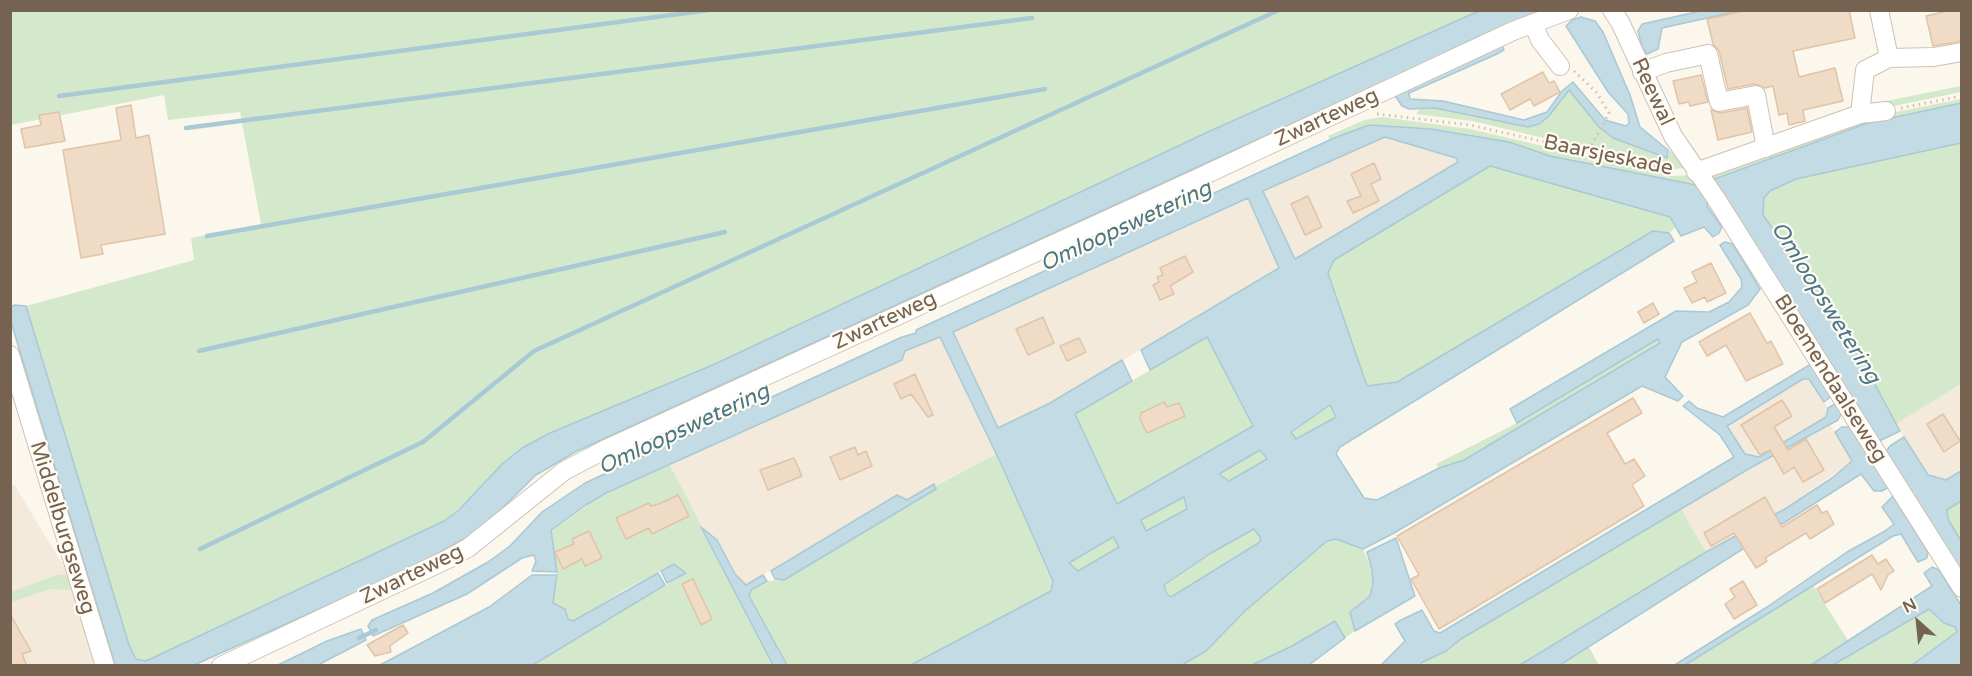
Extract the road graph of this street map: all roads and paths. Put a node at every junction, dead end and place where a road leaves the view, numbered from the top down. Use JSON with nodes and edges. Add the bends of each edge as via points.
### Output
{"nodes":[{"id":1,"x":1569,"y":10,"type":"edge"},
{"id":2,"x":1612,"y":10,"type":"edge"},
{"id":3,"x":1879,"y":10,"type":"edge"},
{"id":4,"x":1533,"y":23,"type":"junction"},
{"id":5,"x":1962,"y":52,"type":"edge"},
{"id":6,"x":1889,"y":58,"type":"junction"},
{"id":7,"x":1560,"y":66,"type":"joint"},
{"id":8,"x":1642,"y":72,"type":"junction"},
{"id":9,"x":1962,"y":96,"type":"edge"},
{"id":10,"x":1886,"y":111,"type":"joint"},
{"id":11,"x":1370,"y":114,"type":"dead end"},
{"id":12,"x":1860,"y":114,"type":"junction"},
{"id":13,"x":1766,"y":148,"type":"junction"},
{"id":14,"x":1588,"y":152,"type":"junction"},
{"id":15,"x":1700,"y":177,"type":"junction"},
{"id":16,"x":10,"y":355,"type":"edge"},
{"id":17,"x":1962,"y":588,"type":"edge"},
{"id":18,"x":105,"y":666,"type":"edge"},
{"id":19,"x":221,"y":666,"type":"edge"}],
"edges":[{"from":1,"to":4,"type":"street","name":"Zwarteweg"},
{"from":2,"to":8,"type":"street","name":"Reewal"},
{"from":3,"to":6,"type":"street"},
{"from":4,"to":7,"type":"street","via":[[1540,40]]},
{"from":4,"to":19,"type":"street","name":"Zwarteweg","via":[[1319,128],[633,443],[564,471],[448,560]]},
{"from":5,"to":6,"type":"street"},
{"from":6,"to":12,"type":"street","via":[[1865,70]]},
{"from":7,"to":14,"type":"path","via":[[1569,66],[1597,93],[1609,113]]},
{"from":8,"to":13,"type":"street","via":[[1708,54],[1719,102],[1756,95]]},
{"from":8,"to":15,"type":"street","name":"Reewal","via":[[1667,126]]},
{"from":9,"to":10,"type":"path"},
{"from":10,"to":12,"type":"street","name":"Baarsjeskade"},
{"from":11,"to":14,"type":"path","name":"Baarsjeskade","via":[[1470,125]]},
{"from":12,"to":13,"type":"street","name":"Baarsjeskade"},
{"from":13,"to":15,"type":"street","name":"Baarsjeskade"},
{"from":14,"to":15,"type":"path","name":"Baarsjeskade"},
{"from":15,"to":17,"type":"street","name":"Bloemendaalseweg"},
{"from":16,"to":18,"type":"street","name":"Middelburgseweg"}]}
